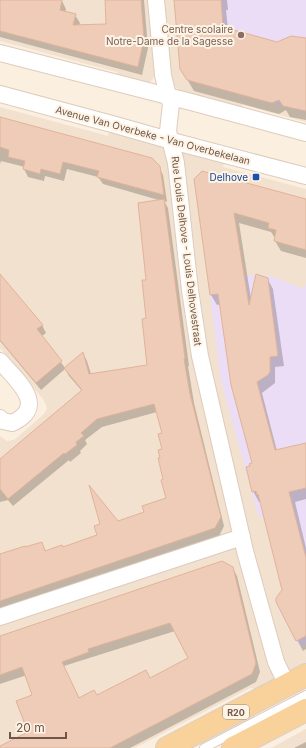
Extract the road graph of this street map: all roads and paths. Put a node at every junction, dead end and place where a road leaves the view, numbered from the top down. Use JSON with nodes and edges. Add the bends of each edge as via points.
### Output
{"nodes":[{"id":1,"x":156,"y":0,"type":"edge"},
{"id":2,"x":0,"y":53,"type":"edge"},
{"id":3,"x":0,"y":94,"type":"edge"},
{"id":4,"x":168,"y":96,"type":"junction"},
{"id":5,"x":306,"y":133,"type":"edge"},
{"id":6,"x":172,"y":142,"type":"junction"},
{"id":7,"x":306,"y":176,"type":"edge"},
{"id":8,"x":0,"y":360,"type":"edge"},
{"id":9,"x":0,"y":418,"type":"edge"},
{"id":10,"x":242,"y":536,"type":"junction"},
{"id":11,"x":0,"y":617,"type":"edge"},
{"id":12,"x":300,"y":685,"type":"edge"},
{"id":13,"x":306,"y":710,"type":"edge"},
{"id":14,"x":167,"y":748,"type":"edge"},
{"id":15,"x":204,"y":748,"type":"edge"},
{"id":16,"x":233,"y":748,"type":"edge"}],
"edges":[{"from":1,"to":4,"type":"street","name":"Rue Louis Delhove - Louis Delhovestraat","via":[[163,75]]},
{"from":2,"to":4,"type":"street"},
{"from":3,"to":6,"type":"street","name":"Avenue Van Overbeke - Van Overbekelaan"},
{"from":4,"to":5,"type":"street"},
{"from":4,"to":6,"type":"street","name":"Rue Louis Delhove - Louis Delhovestraat","via":[[171,104],[168,131]]},
{"from":6,"to":7,"type":"street","name":"Avenue Van Overbeke - Van Overbekelaan"},
{"from":6,"to":10,"type":"street","name":"Rue Louis Delhove - Louis Delhovestraat","via":[[200,356]]},
{"from":8,"to":9,"type":"street","via":[[24,389],[30,402],[22,419],[12,423]]},
{"from":10,"to":11,"type":"street"},
{"from":10,"to":12,"type":"street","name":"Rue Louis Delhove - Louis Delhovestraat","via":[[275,658]]},
{"from":12,"to":14,"type":"main road","number":"R20"},
{"from":12,"to":15,"type":"lane"},
{"from":13,"to":16,"type":"main road"}]}
